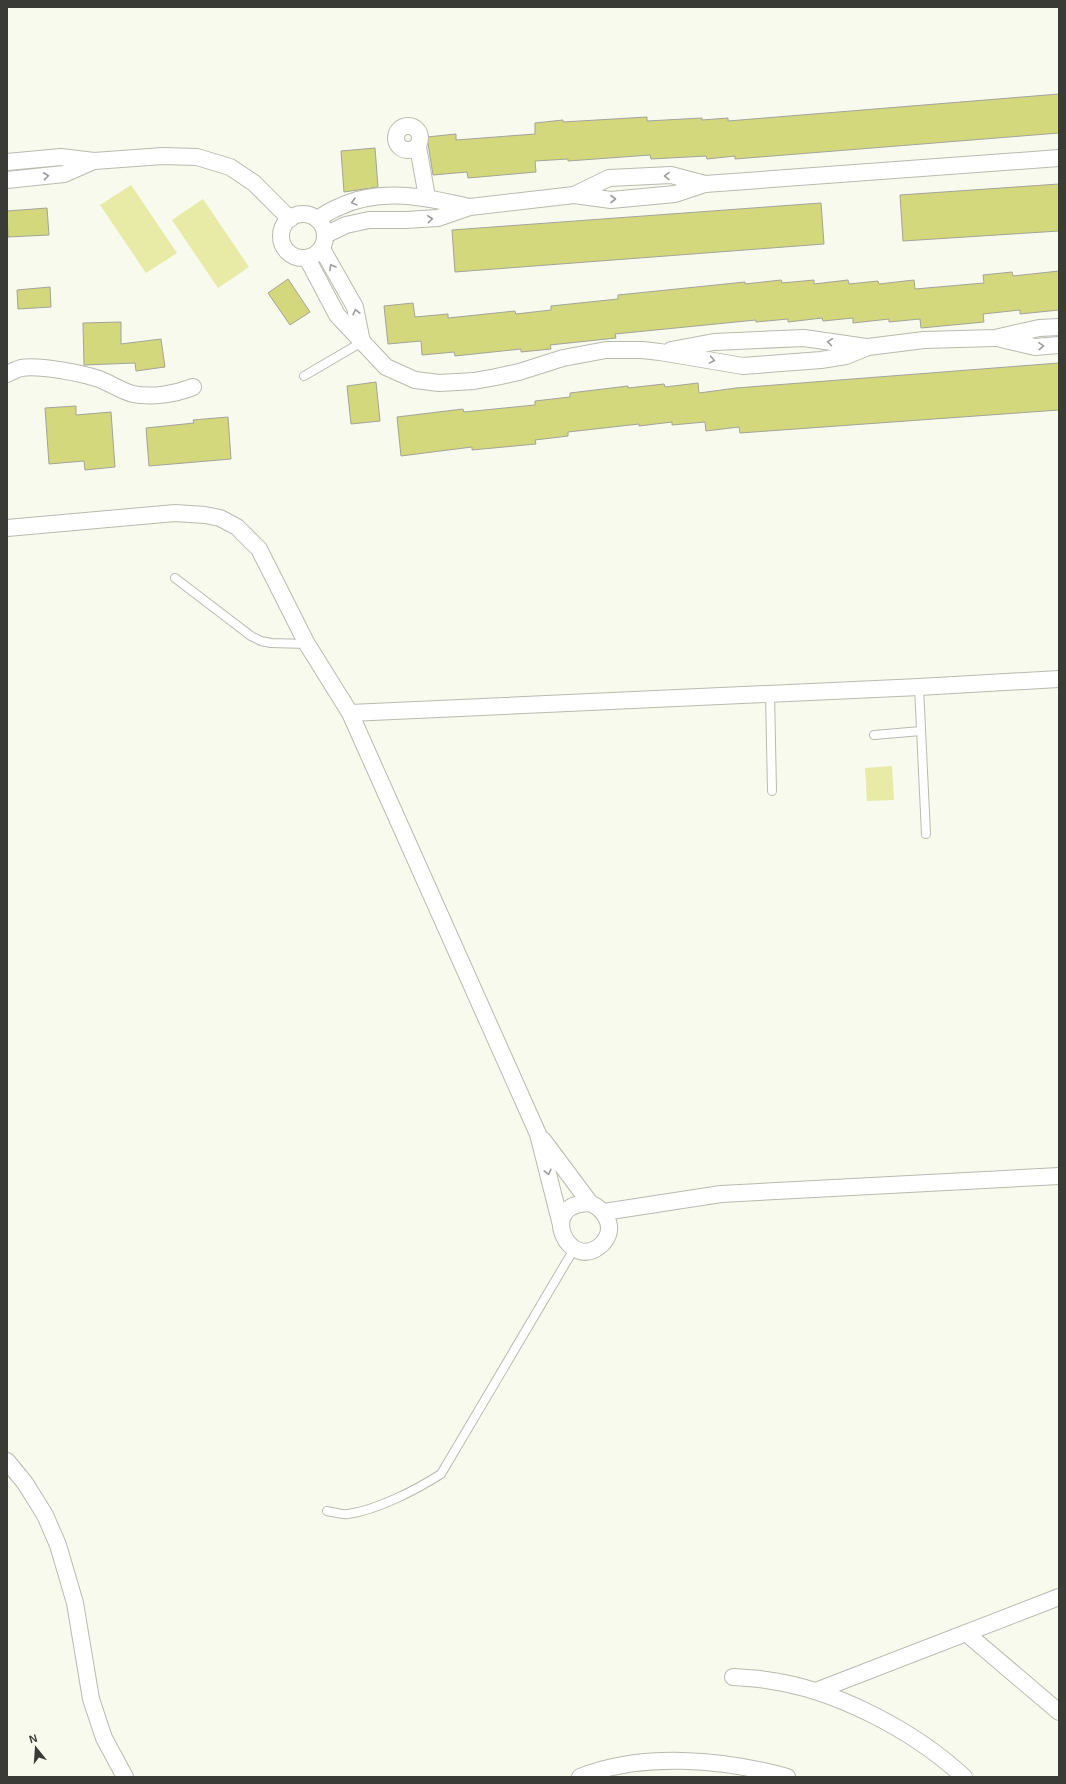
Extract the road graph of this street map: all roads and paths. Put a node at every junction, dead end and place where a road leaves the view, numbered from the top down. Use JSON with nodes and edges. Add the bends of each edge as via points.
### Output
{"nodes":[{"id":1,"x":418,"y":147,"type":"dead end"},
{"id":2,"x":1059,"y":158,"type":"edge"},
{"id":3,"x":94,"y":161,"type":"junction"},
{"id":4,"x":7,"y":162,"type":"edge"},
{"id":5,"x":7,"y":180,"type":"edge"},
{"id":6,"x":705,"y":184,"type":"junction"},
{"id":7,"x":574,"y":195,"type":"junction"},
{"id":8,"x":427,"y":197,"type":"junction"},
{"id":9,"x":470,"y":207,"type":"junction"},
{"id":10,"x":290,"y":219,"type":"junction"},
{"id":11,"x":317,"y":219,"type":"junction"},
{"id":12,"x":324,"y":242,"type":"junction"},
{"id":13,"x":307,"y":258,"type":"junction"},
{"id":14,"x":1059,"y":327,"type":"edge"},
{"id":15,"x":995,"y":338,"type":"junction"},
{"id":16,"x":362,"y":342,"type":"junction"},
{"id":17,"x":1059,"y":345,"type":"edge"},
{"id":18,"x":868,"y":348,"type":"junction"},
{"id":19,"x":660,"y":352,"type":"junction"},
{"id":20,"x":7,"y":374,"type":"edge"},
{"id":21,"x":304,"y":376,"type":"dead end"},
{"id":22,"x":193,"y":387,"type":"dead end"},
{"id":23,"x":7,"y":528,"type":"edge"},
{"id":24,"x":176,"y":578,"type":"dead end"},
{"id":25,"x":307,"y":644,"type":"junction"},
{"id":26,"x":1059,"y":679,"type":"edge"},
{"id":27,"x":919,"y":687,"type":"junction"},
{"id":28,"x":770,"y":693,"type":"junction"},
{"id":29,"x":350,"y":713,"type":"junction"},
{"id":30,"x":921,"y":731,"type":"junction"},
{"id":31,"x":874,"y":735,"type":"dead end"},
{"id":32,"x":772,"y":790,"type":"dead end"},
{"id":33,"x":926,"y":834,"type":"dead end"},
{"id":34,"x":538,"y":1134,"type":"junction"},
{"id":35,"x":1059,"y":1176,"type":"edge"},
{"id":36,"x":590,"y":1203,"type":"junction"},
{"id":37,"x":604,"y":1212,"type":"junction"},
{"id":38,"x":561,"y":1225,"type":"junction"},
{"id":39,"x":574,"y":1249,"type":"junction"},
{"id":40,"x":7,"y":1461,"type":"edge"},
{"id":41,"x":327,"y":1511,"type":"dead end"},
{"id":42,"x":1059,"y":1597,"type":"edge"},
{"id":43,"x":966,"y":1633,"type":"junction"},
{"id":44,"x":733,"y":1677,"type":"dead end"},
{"id":45,"x":816,"y":1691,"type":"junction"},
{"id":46,"x":1059,"y":1712,"type":"edge"},
{"id":47,"x":125,"y":1777,"type":"edge"},
{"id":48,"x":580,"y":1777,"type":"edge"},
{"id":49,"x":787,"y":1777,"type":"edge"},
{"id":50,"x":964,"y":1777,"type":"edge"}],
"edges":[{"from":1,"to":8,"type":"street"},
{"from":2,"to":6,"type":"street"},
{"from":3,"to":4,"type":"street","via":[[61,157]]},
{"from":5,"to":3,"type":"street","one_way":true,"via":[[64,174]]},
{"from":3,"to":10,"type":"street","via":[[163,156],[197,157],[230,167],[254,183]]},
{"from":7,"to":6,"type":"street","one_way":true,"via":[[611,200],[675,194]]},
{"from":6,"to":7,"type":"street","one_way":true,"via":[[671,175],[609,178]]},
{"from":7,"to":9,"type":"street"},
{"from":8,"to":9,"type":"street"},
{"from":8,"to":11,"type":"street","one_way":true,"via":[[393,196],[364,199],[339,206]]},
{"from":12,"to":9,"type":"street","one_way":true,"via":[[357,221],[438,218]]},
{"from":10,"to":11,"type":"street","via":[[304,214]]},
{"from":10,"to":13,"type":"street","via":[[282,231],[283,245],[292,256]]},
{"from":11,"to":12,"type":"street","via":[[322,224]]},
{"from":12,"to":13,"type":"street","via":[[314,256]]},
{"from":16,"to":12,"type":"street","one_way":true,"via":[[355,307]]},
{"from":13,"to":16,"type":"street","via":[[337,315]]},
{"from":14,"to":15,"type":"street","via":[[1039,328]]},
{"from":15,"to":17,"type":"street","one_way":true,"via":[[1035,347]]},
{"from":15,"to":18,"type":"street","via":[[924,340]]},
{"from":16,"to":19,"type":"street","via":[[386,367],[395,372],[415,380],[439,383],[496,377],[584,353],[624,349]]},
{"from":16,"to":21,"type":"lane"},
{"from":18,"to":19,"type":"street","one_way":true,"via":[[804,338],[714,342]]},
{"from":19,"to":18,"type":"street","one_way":true,"via":[[743,366],[821,360],[846,356]]},
{"from":20,"to":22,"type":"street","via":[[21,368],[52,369],[82,374],[133,394],[144,395],[177,392]]},
{"from":23,"to":25,"type":"street","via":[[176,513],[220,518],[237,527],[259,549]]},
{"from":24,"to":25,"type":"lane","via":[[251,636],[261,641]]},
{"from":25,"to":29,"type":"street"},
{"from":26,"to":27,"type":"street"},
{"from":27,"to":28,"type":"street"},
{"from":27,"to":30,"type":"lane"},
{"from":28,"to":29,"type":"street"},
{"from":28,"to":32,"type":"lane"},
{"from":29,"to":34,"type":"street"},
{"from":30,"to":31,"type":"lane"},
{"from":30,"to":33,"type":"lane"},
{"from":34,"to":36,"type":"street"},
{"from":34,"to":38,"type":"street","one_way":true},
{"from":35,"to":37,"type":"street","via":[[721,1194]]},
{"from":36,"to":37,"type":"street"},
{"from":36,"to":38,"type":"street","via":[[573,1206],[566,1212]]},
{"from":37,"to":39,"type":"street","via":[[609,1232],[602,1245],[588,1251]]},
{"from":38,"to":39,"type":"street","via":[[564,1239]]},
{"from":39,"to":41,"type":"lane","via":[[441,1474],[422,1486],[379,1505],[347,1515]]},
{"from":40,"to":47,"type":"street","via":[[45,1514],[58,1545],[75,1604],[90,1698],[104,1738]]},
{"from":42,"to":43,"type":"street"},
{"from":43,"to":45,"type":"street"},
{"from":43,"to":46,"type":"street"},
{"from":44,"to":45,"type":"street","via":[[766,1680]]},
{"from":45,"to":50,"type":"street","via":[[882,1719],[928,1747]]},
{"from":48,"to":49,"type":"street","via":[[610,1768],[689,1761],[744,1766]]}]}
